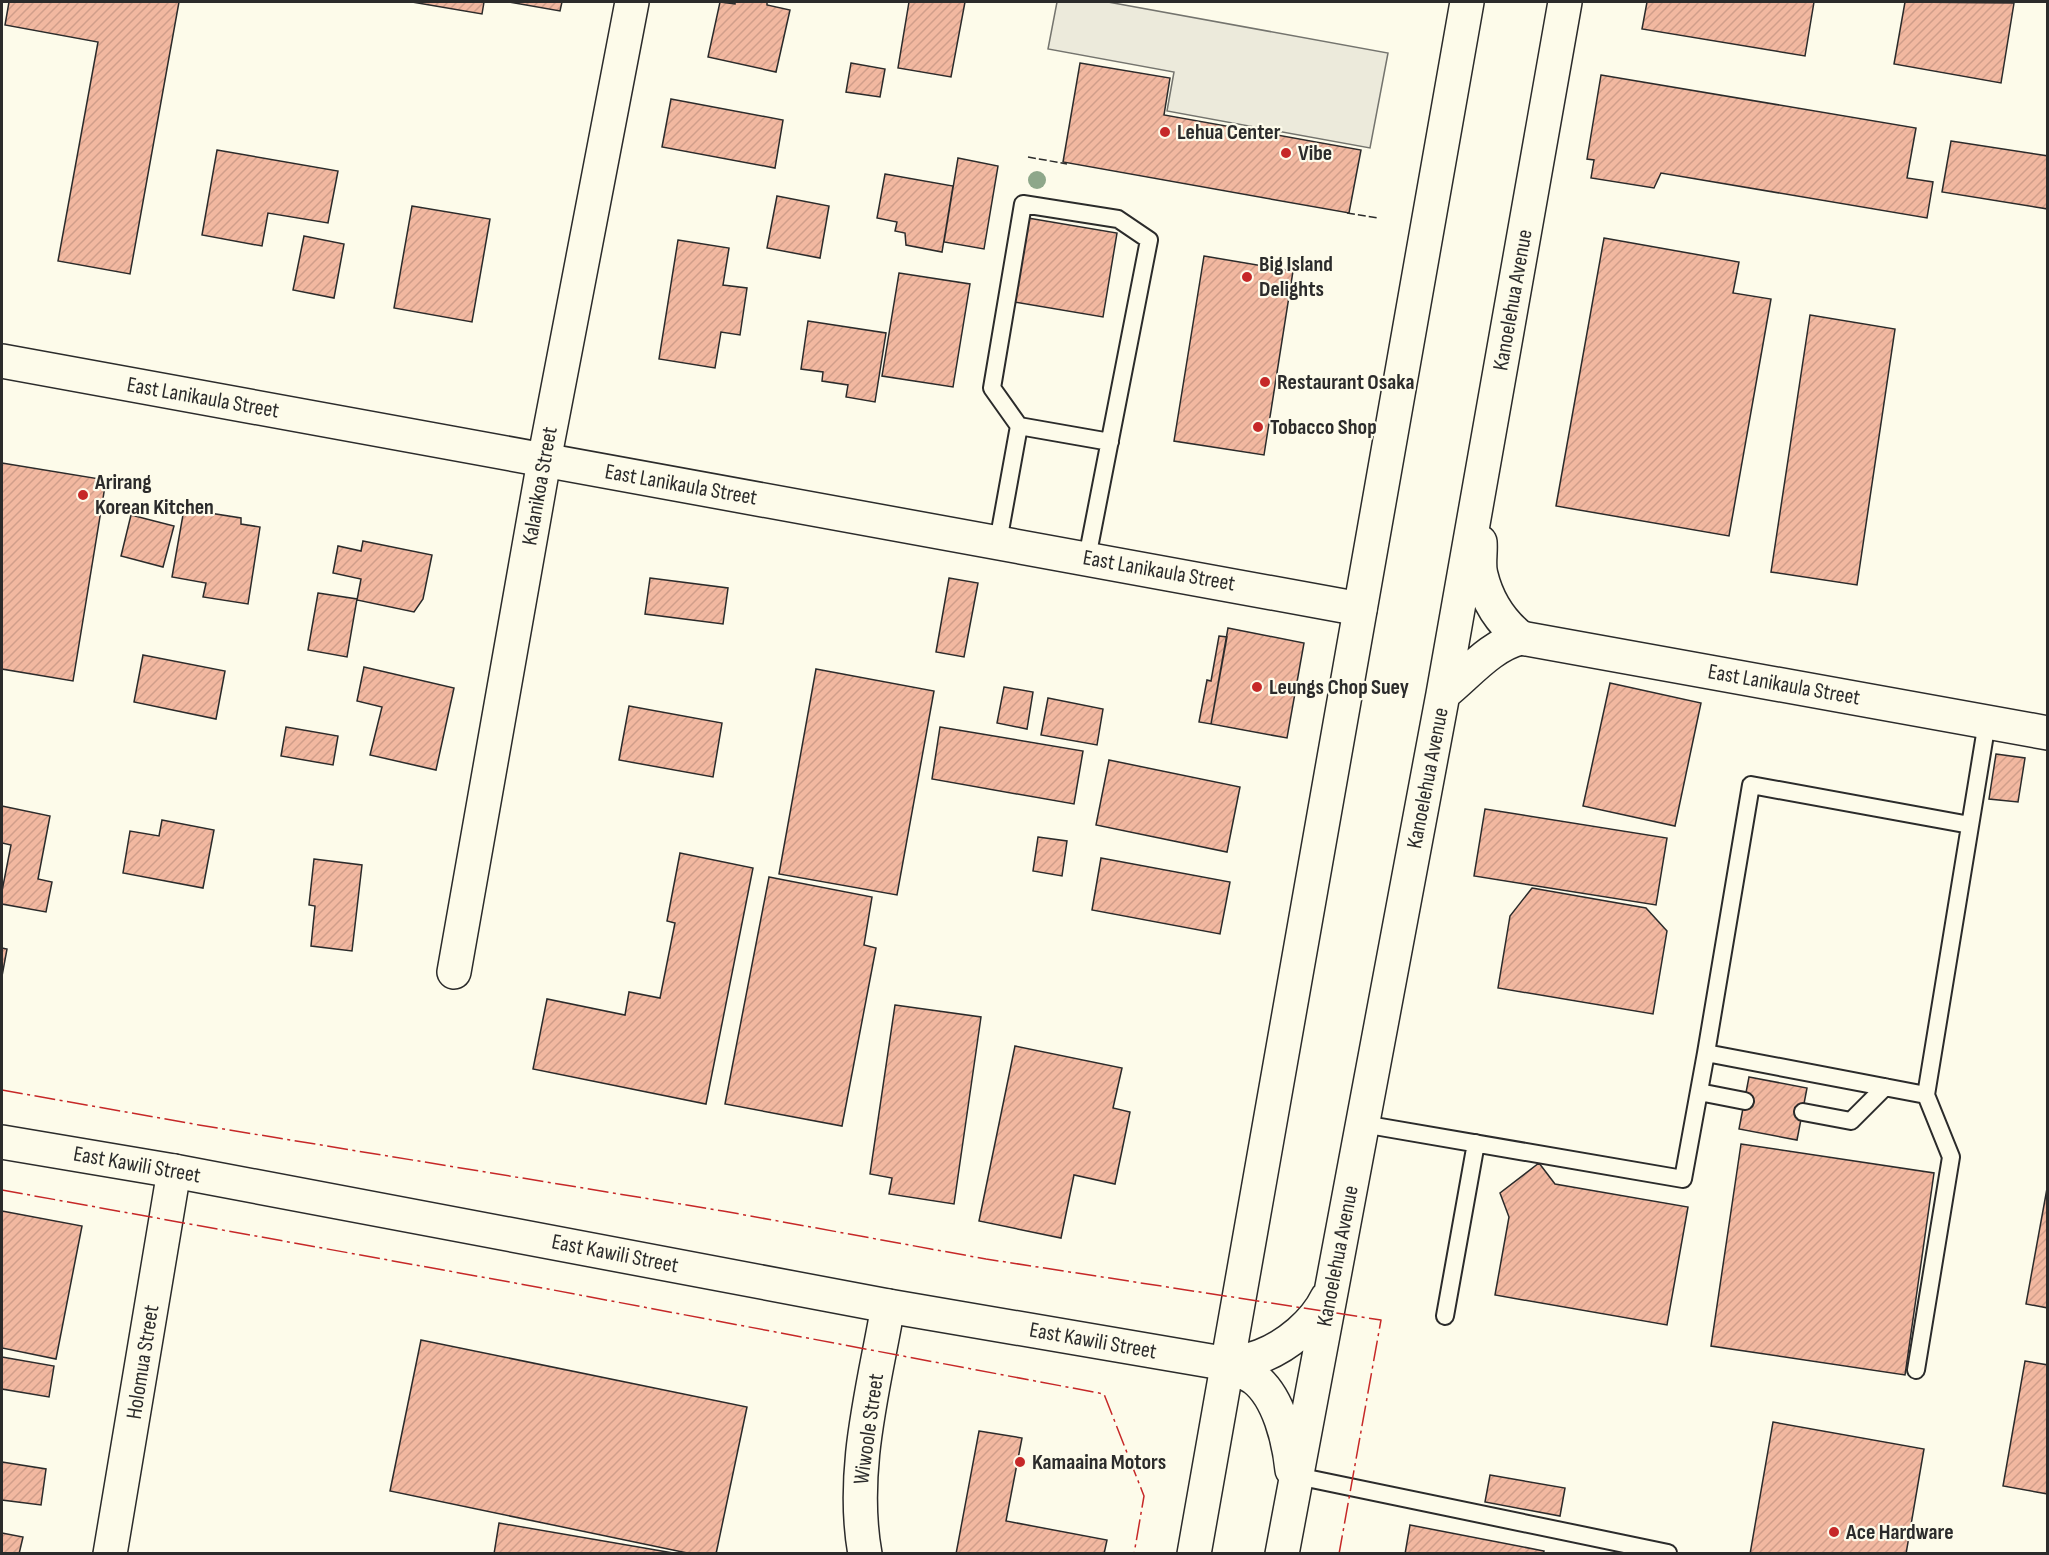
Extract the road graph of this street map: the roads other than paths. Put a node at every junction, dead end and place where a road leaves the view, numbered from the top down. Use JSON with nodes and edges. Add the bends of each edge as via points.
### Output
{"nodes":[{"id":1,"x":632,"y":2,"type":"edge"},
{"id":2,"x":1467,"y":2,"type":"edge"},
{"id":3,"x":1565,"y":2,"type":"edge"},
{"id":4,"x":2,"y":361,"type":"edge"},
{"id":5,"x":1019,"y":426,"type":"junction"},
{"id":6,"x":1110,"y":442,"type":"junction"},
{"id":7,"x":544,"y":461,"type":"junction"},
{"id":8,"x":1477,"y":504,"type":"junction"},
{"id":9,"x":998,"y":542,"type":"junction"},
{"id":10,"x":1087,"y":558,"type":"junction"},
{"id":11,"x":1360,"y":609,"type":"junction"},
{"id":12,"x":1521,"y":638,"type":"junction"},
{"id":13,"x":1443,"y":694,"type":"junction"},
{"id":14,"x":1987,"y":722,"type":"junction"},
{"id":15,"x":2048,"y":733,"type":"edge"},
{"id":16,"x":1970,"y":825,"type":"junction"},
{"id":17,"x":454,"y":972,"type":"dead end"},
{"id":18,"x":1706,"y":1053,"type":"junction"},
{"id":19,"x":1885,"y":1087,"type":"junction"},
{"id":20,"x":1699,"y":1092,"type":"junction"},
{"id":21,"x":1926,"y":1095,"type":"junction"},
{"id":22,"x":1745,"y":1101,"type":"dead end"},
{"id":23,"x":1803,"y":1112,"type":"dead end"},
{"id":24,"x":1363,"y":1124,"type":"junction"},
{"id":25,"x":2,"y":1142,"type":"edge"},
{"id":26,"x":1476,"y":1143,"type":"junction"},
{"id":27,"x":174,"y":1171,"type":"junction"},
{"id":28,"x":1333,"y":1286,"type":"junction"},
{"id":29,"x":888,"y":1306,"type":"junction"},
{"id":30,"x":1445,"y":1316,"type":"dead end"},
{"id":31,"x":1228,"y":1365,"type":"junction"},
{"id":32,"x":1916,"y":1370,"type":"dead end"},
{"id":33,"x":1295,"y":1483,"type":"junction"},
{"id":34,"x":1668,"y":1553,"type":"edge"},
{"id":35,"x":110,"y":1554,"type":"edge"},
{"id":36,"x":865,"y":1554,"type":"edge"},
{"id":37,"x":1194,"y":1554,"type":"edge"},
{"id":38,"x":1282,"y":1554,"type":"edge"}],
"edges":[{"from":1,"to":7,"type":"main road","name":"Kalanikoa Street"},
{"from":2,"to":11,"type":"main road"},
{"from":3,"to":8,"type":"main road","name":"Kanoelehua Avenue"},
{"from":4,"to":7,"type":"main road","name":"East Lanikaula Street"},
{"from":5,"to":6,"type":"lane"},
{"from":5,"to":6,"type":"lane","via":[[992,388],[1023,204],[1118,219],[1149,240]]},
{"from":5,"to":9,"type":"lane"},
{"from":6,"to":10,"type":"lane"},
{"from":7,"to":9,"type":"main road","name":"East Lanikaula Street"},
{"from":7,"to":17,"type":"main road","name":"Kalanikoa Street"},
{"from":8,"to":12,"type":"main road","via":[[1480,573],[1491,603]]},
{"from":8,"to":13,"type":"main road","name":"Kanoelehua Avenue"},
{"from":9,"to":10,"type":"main road","name":"East Lanikaula Street"},
{"from":10,"to":11,"type":"main road","name":"East Lanikaula Street"},
{"from":11,"to":31,"type":"main road"},
{"from":12,"to":13,"type":"main road","via":[[1501,645]]},
{"from":12,"to":14,"type":"main road","name":"East Lanikaula Street"},
{"from":13,"to":24,"type":"main road","name":"Kanoelehua Avenue"},
{"from":14,"to":15,"type":"main road","name":"East Lanikaula Street"},
{"from":14,"to":16,"type":"lane"},
{"from":16,"to":18,"type":"lane","via":[[1751,785]]},
{"from":16,"to":21,"type":"lane"},
{"from":18,"to":19,"type":"lane"},
{"from":18,"to":20,"type":"lane"},
{"from":19,"to":21,"type":"lane"},
{"from":19,"to":23,"type":"lane","via":[[1851,1122]]},
{"from":20,"to":22,"type":"lane"},
{"from":20,"to":26,"type":"lane","via":[[1683,1179]]},
{"from":21,"to":32,"type":"lane","via":[[1951,1157]]},
{"from":24,"to":26,"type":"lane"},
{"from":24,"to":28,"type":"main road","name":"Kanoelehua Avenue"},
{"from":25,"to":27,"type":"main road","name":"East Kawili Street"},
{"from":26,"to":30,"type":"lane"},
{"from":27,"to":29,"type":"main road","name":"East Kawili Street"},
{"from":27,"to":35,"type":"main road","name":"Holomua Street"},
{"from":28,"to":31,"type":"main road","via":[[1320,1312],[1281,1346]]},
{"from":28,"to":33,"type":"main road","name":"Kanoelehua Avenue"},
{"from":29,"to":31,"type":"main road","name":"East Kawili Street"},
{"from":29,"to":36,"type":"main road","name":"Wiwoole Street","via":[[860,1464],[860,1524]]},
{"from":31,"to":33,"type":"main road","via":[[1255,1379],[1274,1405],[1289,1443]]},
{"from":31,"to":37,"type":"main road"},
{"from":33,"to":34,"type":"lane"},
{"from":33,"to":38,"type":"main road","name":"Kanoelehua Avenue"}]}
